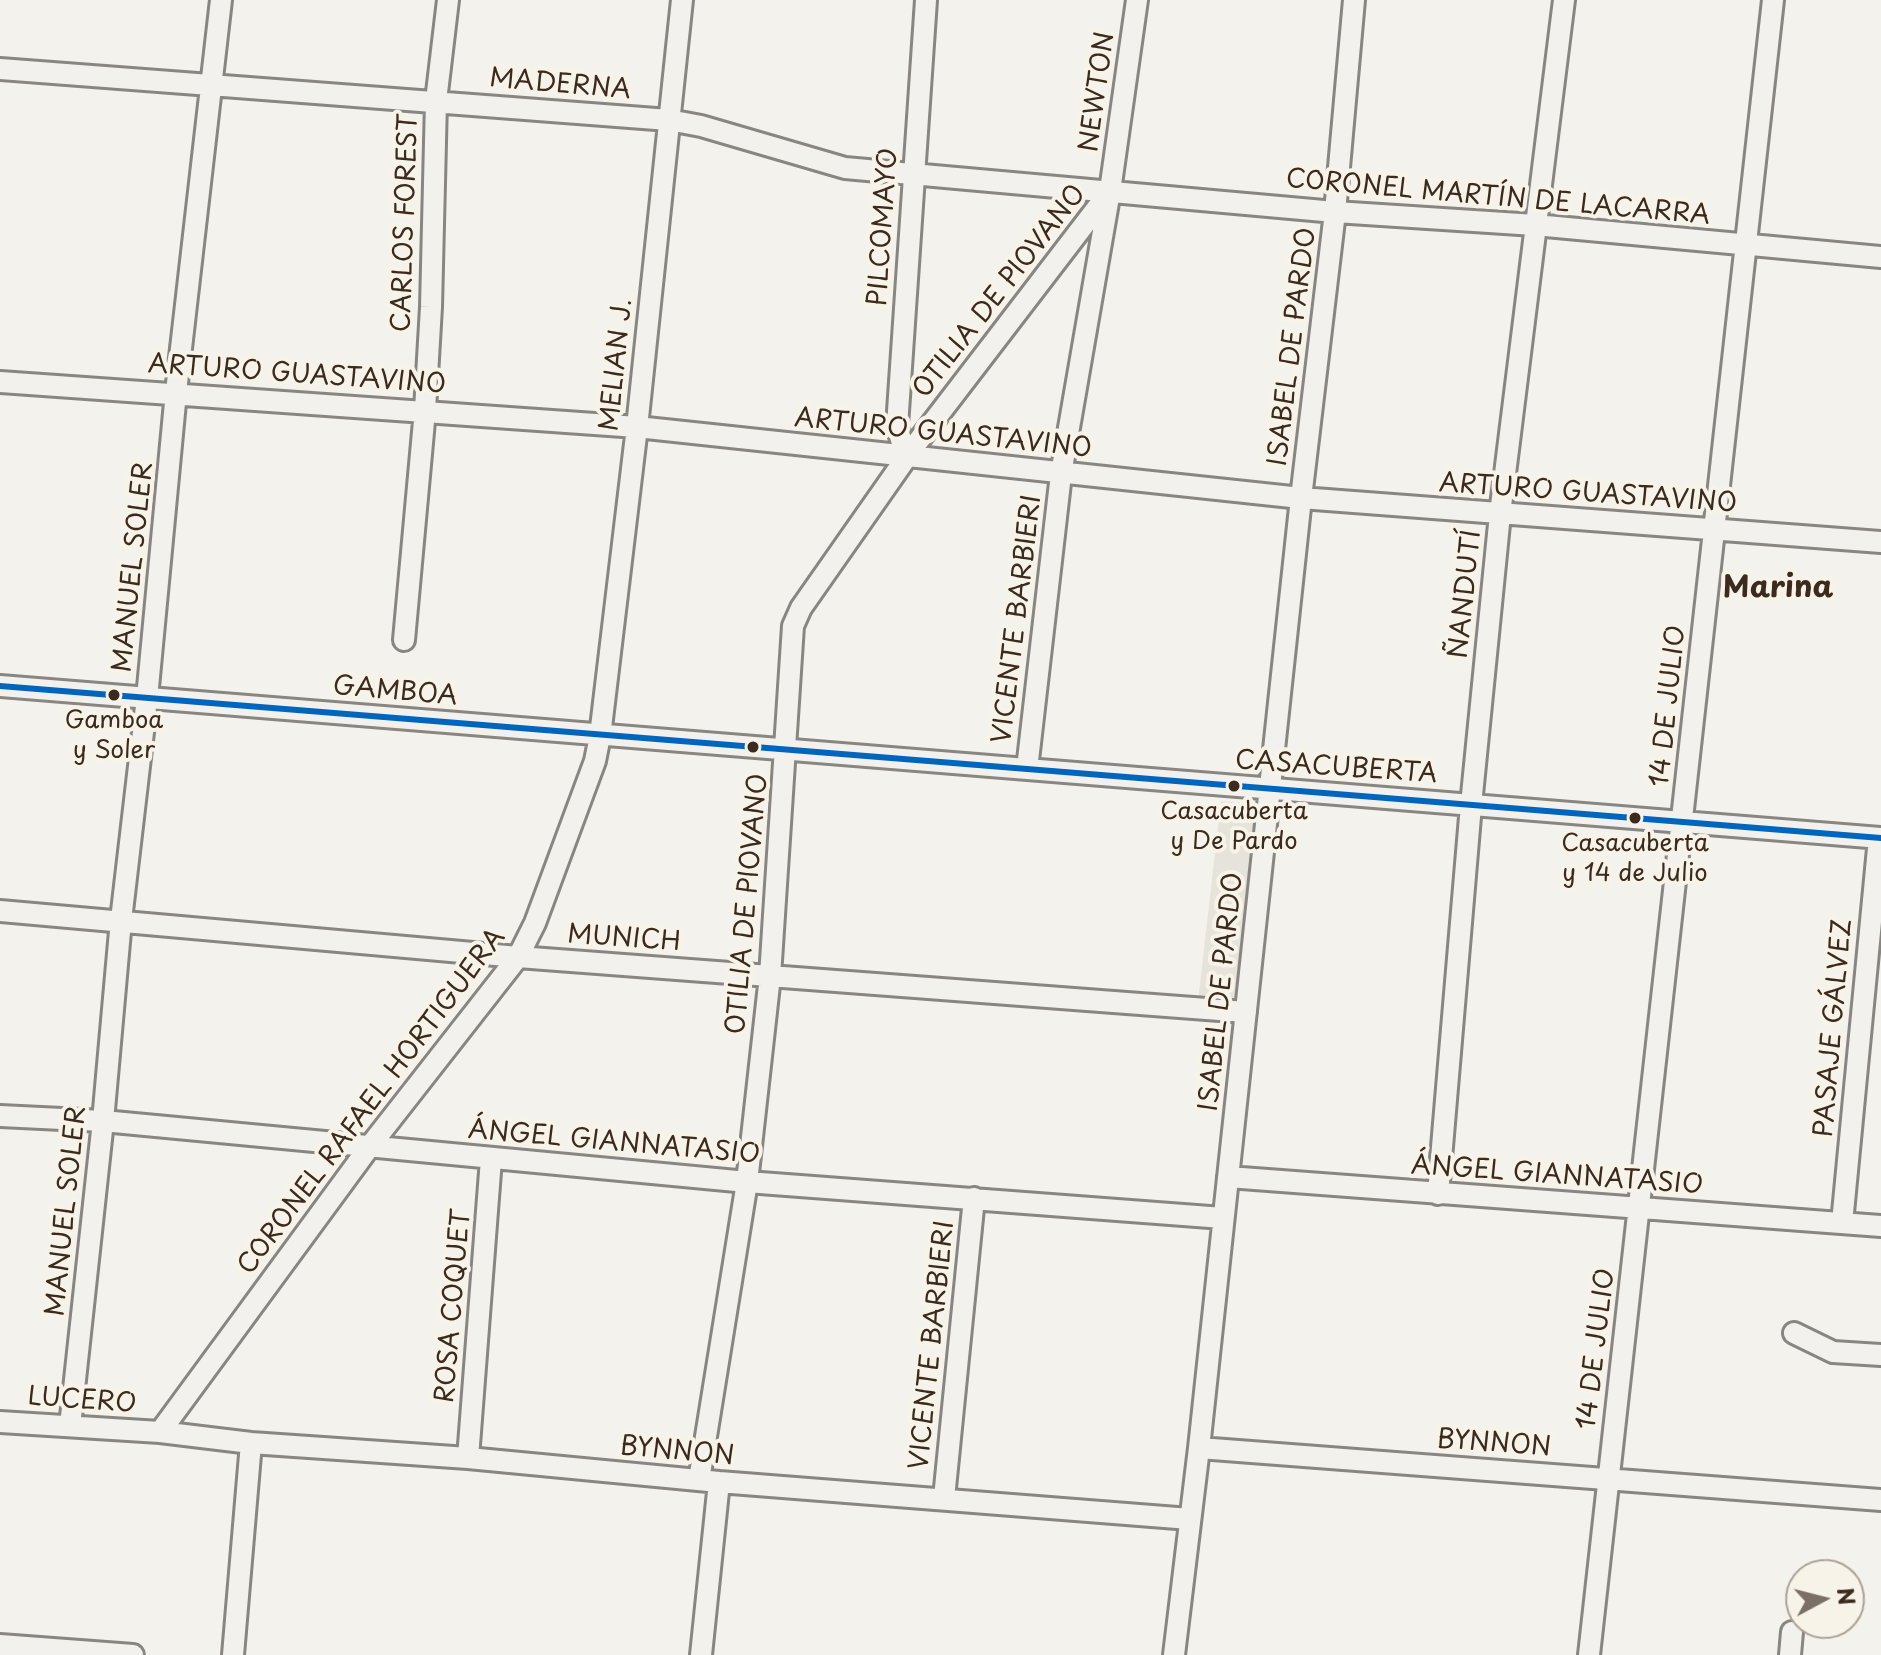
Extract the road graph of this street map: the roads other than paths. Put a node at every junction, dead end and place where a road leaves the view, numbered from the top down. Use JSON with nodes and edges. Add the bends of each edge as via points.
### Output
{"nodes":[{"id":1,"x":221,"y":0,"type":"edge"},
{"id":2,"x":448,"y":0,"type":"edge"},
{"id":3,"x":682,"y":0,"type":"edge"},
{"id":4,"x":926,"y":0,"type":"edge"},
{"id":5,"x":1137,"y":0,"type":"edge"},
{"id":6,"x":1354,"y":0,"type":"edge"},
{"id":7,"x":1564,"y":0,"type":"edge"},
{"id":8,"x":1773,"y":0,"type":"edge"},
{"id":9,"x":0,"y":69,"type":"edge"},
{"id":10,"x":213,"y":84,"type":"junction"},
{"id":11,"x":436,"y":101,"type":"junction"},
{"id":12,"x":669,"y":120,"type":"junction"},
{"id":13,"x":914,"y":175,"type":"junction"},
{"id":14,"x":1110,"y":191,"type":"junction"},
{"id":15,"x":1335,"y":212,"type":"junction"},
{"id":16,"x":1535,"y":225,"type":"junction"},
{"id":17,"x":1746,"y":245,"type":"junction"},
{"id":18,"x":1881,"y":257,"type":"edge"},
{"id":19,"x":0,"y":382,"type":"edge"},
{"id":20,"x":176,"y":392,"type":"junction"},
{"id":21,"x":425,"y":410,"type":"junction"},
{"id":22,"x":637,"y":427,"type":"junction"},
{"id":23,"x":906,"y":457,"type":"junction"},
{"id":24,"x":1061,"y":474,"type":"junction"},
{"id":25,"x":1301,"y":498,"type":"junction"},
{"id":26,"x":1500,"y":514,"type":"junction"},
{"id":27,"x":1714,"y":529,"type":"junction"},
{"id":28,"x":1881,"y":542,"type":"edge"},
{"id":29,"x":404,"y":640,"type":"dead end"},
{"id":30,"x":0,"y":686,"type":"edge"},
{"id":31,"x":147,"y":698,"type":"junction"},
{"id":32,"x":600,"y":736,"type":"junction"},
{"id":33,"x":786,"y":750,"type":"junction"},
{"id":34,"x":1027,"y":769,"type":"junction"},
{"id":35,"x":1269,"y":790,"type":"junction"},
{"id":36,"x":1471,"y":805,"type":"junction"},
{"id":37,"x":1683,"y":824,"type":"junction"},
{"id":38,"x":1880,"y":838,"type":"edge"},
{"id":39,"x":0,"y":911,"type":"edge"},
{"id":40,"x":121,"y":920,"type":"junction"},
{"id":41,"x":518,"y":957,"type":"junction"},
{"id":42,"x":770,"y":976,"type":"junction"},
{"id":43,"x":1246,"y":1012,"type":"junction"},
{"id":44,"x":0,"y":1116,"type":"edge"},
{"id":45,"x":103,"y":1121,"type":"junction"},
{"id":46,"x":370,"y":1146,"type":"junction"},
{"id":47,"x":491,"y":1159,"type":"junction"},
{"id":48,"x":1228,"y":1177,"type":"junction"},
{"id":49,"x":747,"y":1182,"type":"junction"},
{"id":50,"x":1438,"y":1194,"type":"junction"},
{"id":51,"x":974,"y":1198,"type":"junction"},
{"id":52,"x":1641,"y":1208,"type":"junction"},
{"id":53,"x":1223,"y":1218,"type":"junction"},
{"id":54,"x":1842,"y":1223,"type":"junction"},
{"id":55,"x":1881,"y":1226,"type":"edge"},
{"id":56,"x":1794,"y":1333,"type":"dead end"},
{"id":57,"x":1881,"y":1355,"type":"edge"},
{"id":58,"x":0,"y":1422,"type":"edge"},
{"id":59,"x":70,"y":1426,"type":"junction"},
{"id":60,"x":160,"y":1432,"type":"junction"},
{"id":61,"x":251,"y":1443,"type":"junction"},
{"id":62,"x":1199,"y":1448,"type":"junction"},
{"id":63,"x":468,"y":1458,"type":"junction"},
{"id":64,"x":1608,"y":1478,"type":"junction"},
{"id":65,"x":709,"y":1481,"type":"junction"},
{"id":66,"x":944,"y":1498,"type":"junction"},
{"id":67,"x":1881,"y":1500,"type":"edge"},
{"id":68,"x":1190,"y":1519,"type":"junction"},
{"id":69,"x":0,"y":1645,"type":"edge"},
{"id":70,"x":133,"y":1655,"type":"edge"},
{"id":71,"x":233,"y":1655,"type":"edge"},
{"id":72,"x":701,"y":1655,"type":"edge"},
{"id":73,"x":1174,"y":1655,"type":"edge"},
{"id":74,"x":1589,"y":1655,"type":"edge"}],
"edges":[{"from":1,"to":10,"type":"street","name":"MANUEL SOLER"},
{"from":2,"to":11,"type":"street","name":"CARLOS FOREST"},
{"from":3,"to":12,"type":"street","name":"MELIAN J."},
{"from":4,"to":13,"type":"street","name":"PILCOMAYO"},
{"from":5,"to":14,"type":"street","name":"NEWTON"},
{"from":6,"to":15,"type":"street","name":"ISABEL DE PARDO"},
{"from":7,"to":16,"type":"street","name":"ÑANDUTÍ"},
{"from":8,"to":17,"type":"street","name":"14 DE JULIO"},
{"from":9,"to":10,"type":"street","name":"MADERNA"},
{"from":10,"to":11,"type":"street","name":"MADERNA"},
{"from":10,"to":20,"type":"street","name":"MANUEL SOLER"},
{"from":11,"to":12,"type":"street","name":"MADERNA"},
{"from":11,"to":21,"type":"street","name":"CARLOS FOREST"},
{"from":12,"to":13,"type":"street","name":"MADERNA","via":[[845,168]]},
{"from":12,"to":22,"type":"street","name":"MELIAN J."},
{"from":13,"to":14,"type":"street","name":"MADERNA"},
{"from":13,"to":23,"type":"street","name":"PILCOMAYO","via":[[897,426]]},
{"from":14,"to":15,"type":"street","name":"CORONEL MARTÍN DE LACARRA"},
{"from":14,"to":23,"type":"street","name":"OTILIA DE PIOVANO"},
{"from":14,"to":24,"type":"street","name":"VICENTE BARBIERI"},
{"from":15,"to":16,"type":"street","name":"CORONEL MARTÍN DE LACARRA"},
{"from":15,"to":25,"type":"street","name":"ISABEL DE PARDO"},
{"from":16,"to":17,"type":"street","name":"CORONEL MARTÍN DE LACARRA"},
{"from":16,"to":26,"type":"street","name":"ÑANDUTÍ"},
{"from":17,"to":18,"type":"street","name":"CORONEL MARTÍN DE LACARRA"},
{"from":17,"to":27,"type":"street","name":"14 DE JULIO"},
{"from":19,"to":20,"type":"street","name":"ARTURO GUASTAVINO"},
{"from":20,"to":21,"type":"street","name":"ARTURO GUASTAVINO"},
{"from":20,"to":31,"type":"street","name":"MANUEL SOLER"},
{"from":21,"to":22,"type":"street","name":"ARTURO GUASTAVINO"},
{"from":21,"to":29,"type":"street","name":"CARLOS FOREST"},
{"from":22,"to":23,"type":"street","name":"ARTURO GUASTAVINO"},
{"from":22,"to":32,"type":"street","name":"MELIAN J."},
{"from":23,"to":24,"type":"street","name":"ARTURO GUASTAVINO"},
{"from":23,"to":33,"type":"street","name":"OTILIA DE PIOVANO","via":[[793,626]]},
{"from":24,"to":25,"type":"street","name":"ARTURO GUASTAVINO"},
{"from":24,"to":34,"type":"street","name":"VICENTE BARBIERI"},
{"from":25,"to":26,"type":"street","name":"ARTURO GUASTAVINO"},
{"from":25,"to":35,"type":"street","name":"ISABEL DE PARDO"},
{"from":26,"to":27,"type":"street","name":"ARTURO GUASTAVINO"},
{"from":26,"to":36,"type":"street","name":"ÑANDUTÍ"},
{"from":27,"to":28,"type":"street","name":"ARTURO GUASTAVINO"},
{"from":27,"to":37,"type":"street","name":"14 DE JULIO"},
{"from":30,"to":31,"type":"street","name":"GAMBOA"},
{"from":31,"to":32,"type":"street","name":"GAMBOA"},
{"from":31,"to":40,"type":"street","name":"MANUEL SOLER"},
{"from":32,"to":33,"type":"street","name":"GAMBOA"},
{"from":32,"to":41,"type":"street","name":"CORONEL RAFAEL HORTIGUERA","via":[[535,923]]},
{"from":33,"to":34,"type":"street","name":"CASACUBERTA"},
{"from":33,"to":42,"type":"street","name":"OTILIA DE PIOVANO"},
{"from":34,"to":35,"type":"street","name":"CASACUBERTA"},
{"from":35,"to":36,"type":"street","name":"CASACUBERTA"},
{"from":35,"to":43,"type":"street","name":"ISABEL DE PARDO"},
{"from":36,"to":37,"type":"street","name":"CASACUBERTA"},
{"from":36,"to":50,"type":"street","name":"ÑANDUTÍ"},
{"from":37,"to":38,"type":"street","name":"CASACUBERTA"},
{"from":37,"to":52,"type":"street","name":"14 DE JULIO"},
{"from":38,"to":54,"type":"street","name":"PASAJE GÁLVEZ"},
{"from":39,"to":40,"type":"street","name":"MUNICH"},
{"from":40,"to":41,"type":"street","name":"MUNICH"},
{"from":40,"to":45,"type":"street","name":"MANUEL SOLER"},
{"from":41,"to":42,"type":"street","name":"MUNICH"},
{"from":41,"to":46,"type":"street","name":"CORONEL RAFAEL HORTIGUERA"},
{"from":42,"to":43,"type":"street","name":"MUNICH"},
{"from":42,"to":49,"type":"street","name":"OTILIA DE PIOVANO"},
{"from":43,"to":48,"type":"street","name":"ISABEL DE PARDO"},
{"from":44,"to":45,"type":"street","name":"ÁNGEL GIANNATASIO"},
{"from":45,"to":46,"type":"street","name":"ÁNGEL GIANNATASIO"},
{"from":45,"to":59,"type":"street","name":"MANUEL SOLER"},
{"from":46,"to":47,"type":"street","name":"ÁNGEL GIANNATASIO"},
{"from":46,"to":60,"type":"street","name":"CORONEL RAFAEL HORTIGUERA"},
{"from":47,"to":49,"type":"street","name":"ÁNGEL GIANNATASIO"},
{"from":47,"to":63,"type":"street","name":"ROSA COQUET"},
{"from":48,"to":50,"type":"street","name":"ÁNGEL GIANNATASIO"},
{"from":48,"to":53,"type":"street","name":"ISABEL DE PARDO"},
{"from":49,"to":51,"type":"street","name":"ÁNGEL GIANNATASIO"},
{"from":49,"to":65,"type":"street","name":"OTILIA DE PIOVANO"},
{"from":50,"to":52,"type":"street","name":"ÁNGEL GIANNATASIO"},
{"from":51,"to":53,"type":"street","name":"ÁNGEL GIANNATASIO"},
{"from":51,"to":66,"type":"street","name":"VICENTE BARBIERI"},
{"from":52,"to":54,"type":"street","name":"ÁNGEL GIANNATASIO"},
{"from":52,"to":64,"type":"street","name":"14 DE JULIO"},
{"from":53,"to":62,"type":"street","name":"ISABEL DE PARDO"},
{"from":54,"to":55,"type":"street","name":"ÁNGEL GIANNATASIO"},
{"from":56,"to":57,"type":"street","via":[[1833,1352]]},
{"from":58,"to":59,"type":"street","name":"LUCERO"},
{"from":59,"to":60,"type":"street","name":"LUCERO"},
{"from":60,"to":61,"type":"street","name":"BYNNON"},
{"from":61,"to":63,"type":"street","name":"BYNNON"},
{"from":61,"to":71,"type":"street"},
{"from":62,"to":64,"type":"street","name":"BYNNON"},
{"from":62,"to":68,"type":"street","name":"ISABEL DE PARDO"},
{"from":63,"to":65,"type":"street","name":"BYNNON"},
{"from":64,"to":67,"type":"street","name":"BYNNON"},
{"from":64,"to":74,"type":"street","name":"14 DE JULIO"},
{"from":65,"to":66,"type":"street","name":"BYNNON"},
{"from":65,"to":72,"type":"street","name":"OTILIA DE PIOVANO"},
{"from":66,"to":68,"type":"street","name":"BYNNON"},
{"from":68,"to":73,"type":"street","name":"ISABEL DE PARDO"},
{"from":69,"to":70,"type":"street"}]}
